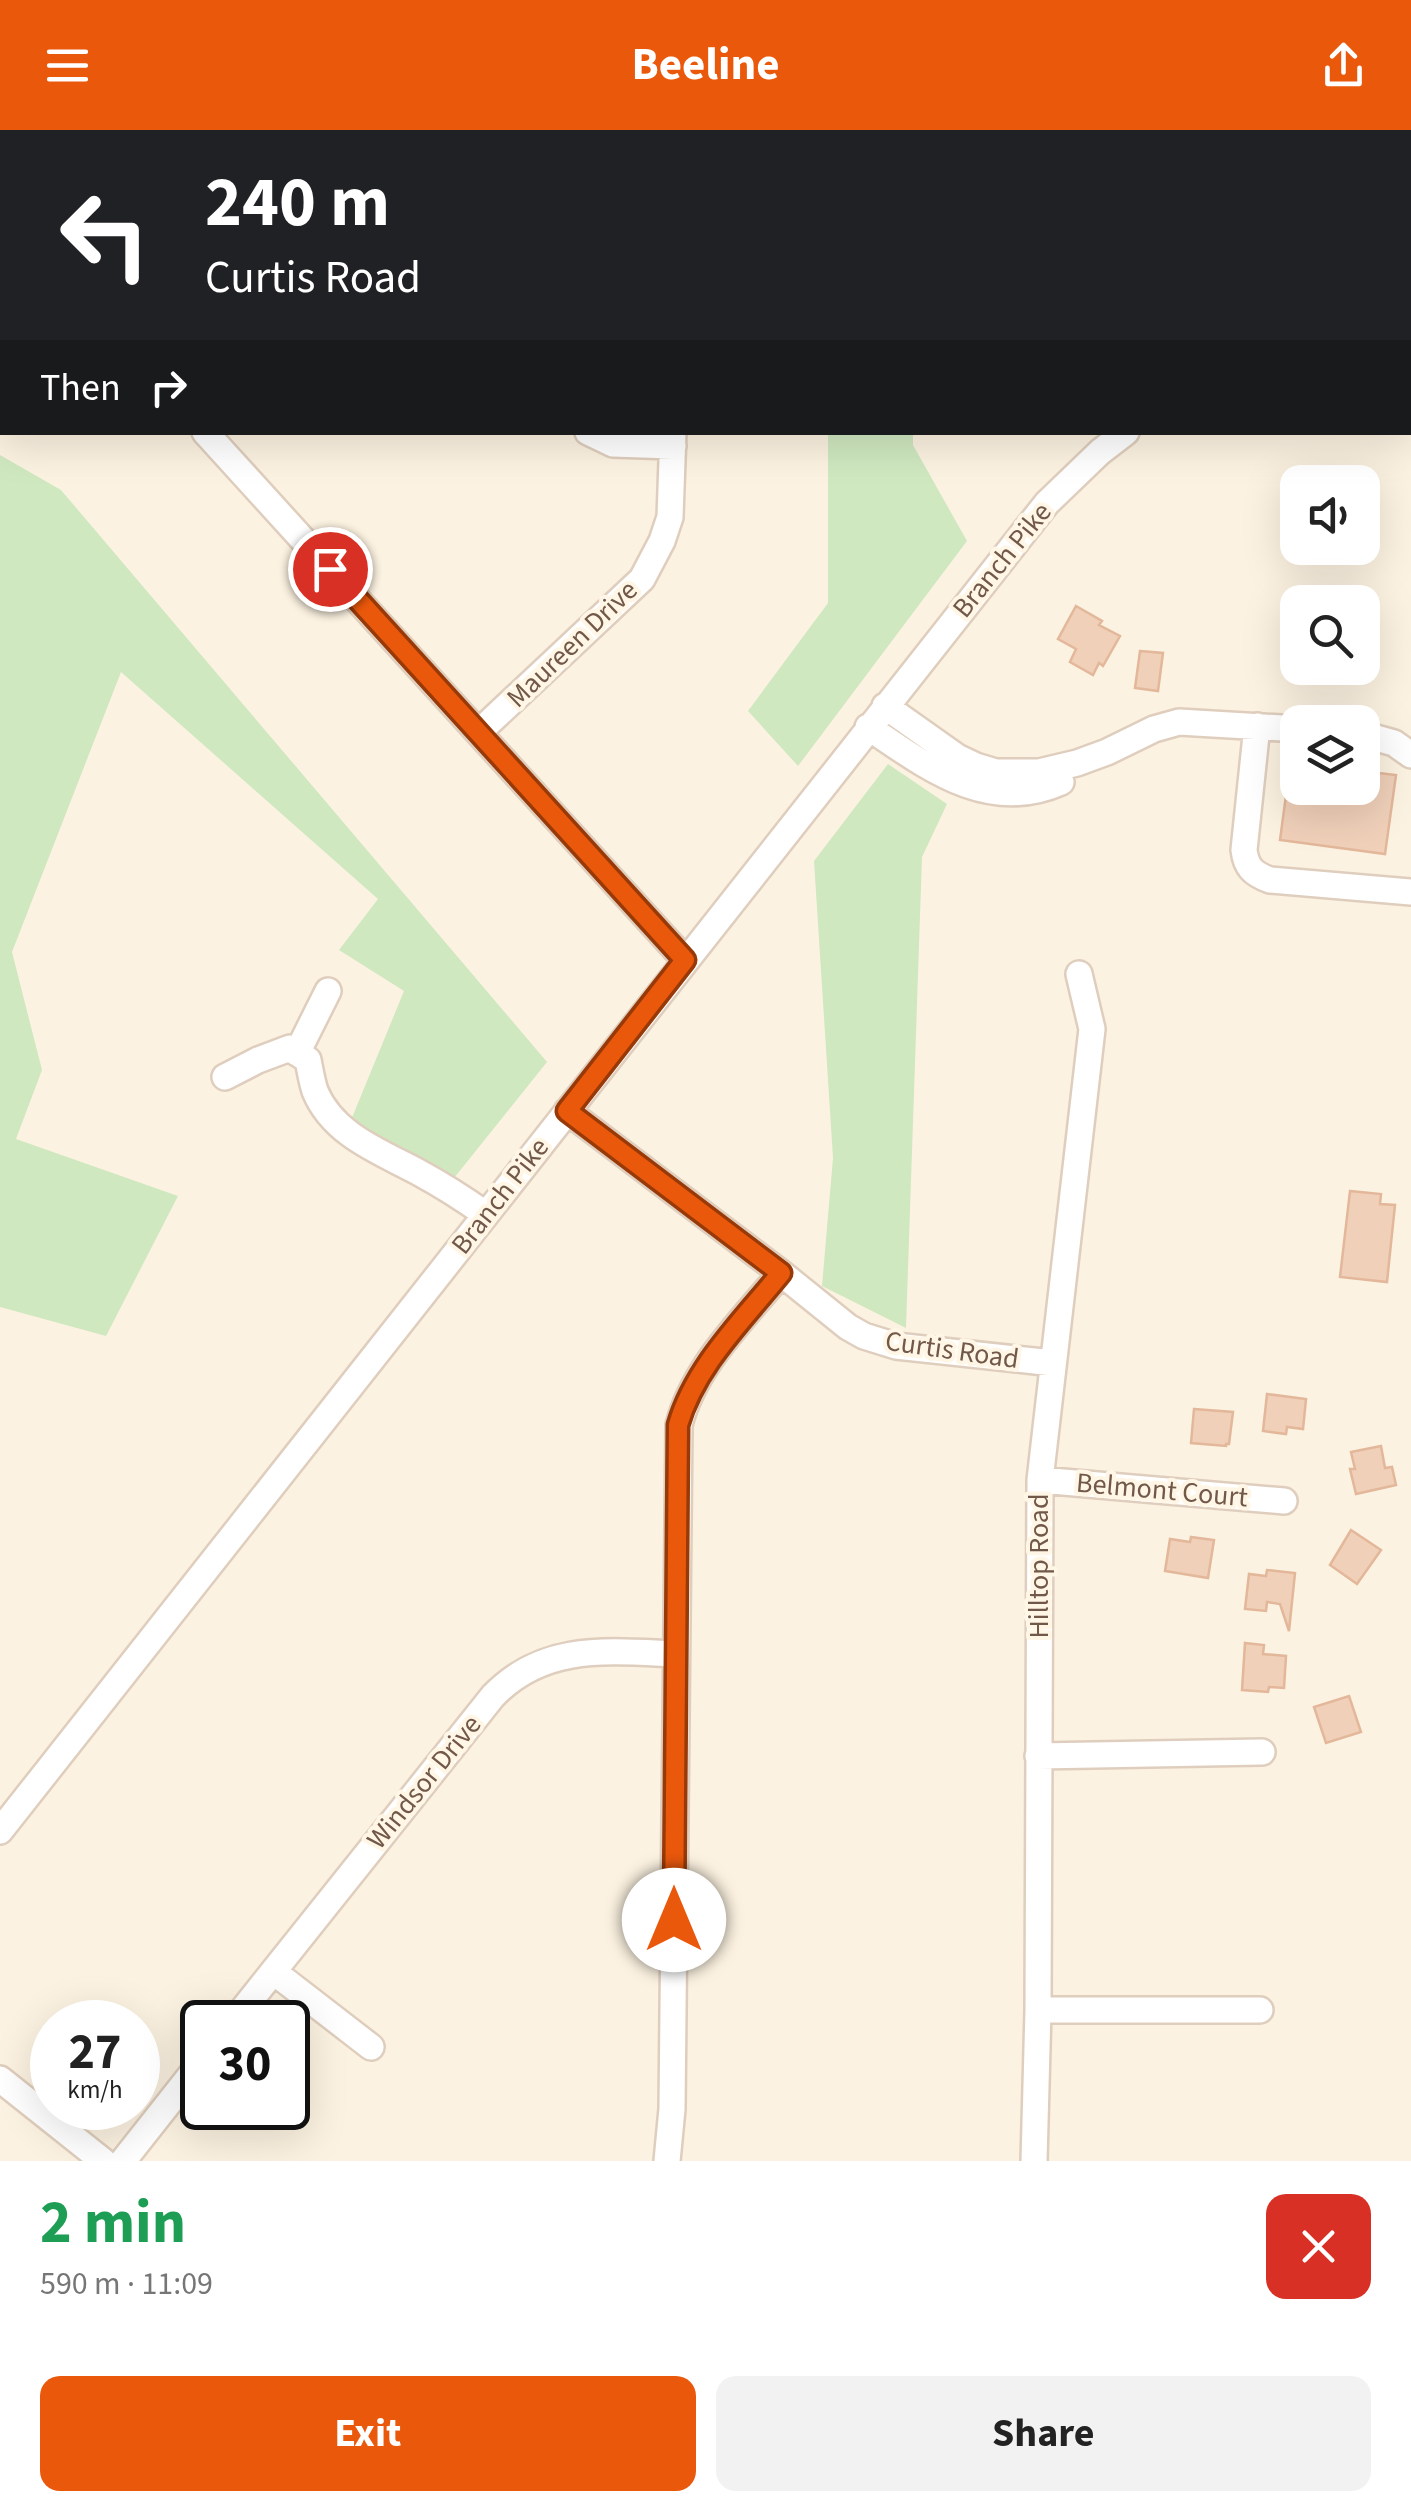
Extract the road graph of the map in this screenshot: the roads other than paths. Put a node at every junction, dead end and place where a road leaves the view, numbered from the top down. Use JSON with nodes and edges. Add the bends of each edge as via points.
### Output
{"nodes":[{"id":1,"x":208,"y":435,"type":"edge"},
{"id":2,"x":594,"y":435,"type":"edge"},
{"id":3,"x":1122,"y":435,"type":"edge"},
{"id":4,"x":673,"y":440,"type":"edge"},
{"id":5,"x":885,"y":706,"type":"junction"},
{"id":6,"x":1258,"y":726,"type":"junction"},
{"id":7,"x":868,"y":728,"type":"junction"},
{"id":8,"x":1280,"y":728,"type":"edge"},
{"id":9,"x":479,"y":732,"type":"junction"},
{"id":10,"x":1380,"y":739,"type":"edge"},
{"id":11,"x":1107,"y":752,"type":"junction"},
{"id":12,"x":1411,"y":755,"type":"edge"},
{"id":13,"x":1411,"y":892,"type":"edge"},
{"id":14,"x":685,"y":960,"type":"junction"},
{"id":15,"x":1079,"y":974,"type":"dead end"},
{"id":16,"x":328,"y":991,"type":"dead end"},
{"id":17,"x":297,"y":1053,"type":"junction"},
{"id":18,"x":225,"y":1077,"type":"dead end"},
{"id":19,"x":567,"y":1111,"type":"junction"},
{"id":20,"x":486,"y":1214,"type":"junction"},
{"id":21,"x":781,"y":1273,"type":"junction"},
{"id":22,"x":1053,"y":1363,"type":"junction"},
{"id":23,"x":1040,"y":1480,"type":"junction"},
{"id":24,"x":1284,"y":1501,"type":"dead end"},
{"id":25,"x":676,"y":1654,"type":"junction"},
{"id":26,"x":1262,"y":1752,"type":"dead end"},
{"id":27,"x":1038,"y":1756,"type":"junction"},
{"id":28,"x":0,"y":1832,"type":"edge"},
{"id":29,"x":274,"y":1972,"type":"junction"},
{"id":30,"x":251,"y":2000,"type":"edge"},
{"id":31,"x":1038,"y":2010,"type":"junction"},
{"id":32,"x":1260,"y":2010,"type":"dead end"},
{"id":33,"x":371,"y":2048,"type":"dead end"},
{"id":34,"x":0,"y":2079,"type":"edge"},
{"id":35,"x":180,"y":2089,"type":"edge"},
{"id":36,"x":103,"y":2161,"type":"edge"},
{"id":37,"x":123,"y":2161,"type":"edge"},
{"id":38,"x":667,"y":2161,"type":"edge"},
{"id":39,"x":1034,"y":2161,"type":"edge"}],
"edges":[{"from":1,"to":9,"type":"street"},
{"from":2,"to":4,"type":"street","via":[[613,444]]},
{"from":3,"to":5,"type":"street","name":"Branch Pike","via":[[1047,503]]},
{"from":4,"to":9,"type":"street","name":"Maureen Drive","via":[[670,517],[642,579]]},
{"from":5,"to":7,"type":"street","name":"Branch Pike"},
{"from":5,"to":11,"type":"street","via":[[957,757],[996,772],[1039,772]]},
{"from":6,"to":8,"type":"street"},
{"from":6,"to":11,"type":"street","via":[[1178,722]]},
{"from":6,"to":13,"type":"street","via":[[1244,850],[1250,870],[1270,880]]},
{"from":7,"to":11,"type":"street","via":[[944,776],[1001,792],[1055,785]]},
{"from":7,"to":14,"type":"street","name":"Branch Pike"},
{"from":9,"to":14,"type":"street"},
{"from":10,"to":12,"type":"street"},
{"from":14,"to":19,"type":"street","name":"Branch Pike"},
{"from":15,"to":22,"type":"street","name":"Hilltop Road","via":[[1092,1029]]},
{"from":16,"to":17,"type":"street"},
{"from":17,"to":18,"type":"street","via":[[290,1048]]},
{"from":17,"to":20,"type":"street","via":[[308,1060],[316,1092],[347,1132]]},
{"from":19,"to":20,"type":"street","name":"Branch Pike"},
{"from":19,"to":21,"type":"street","name":"Curtis Road"},
{"from":20,"to":28,"type":"street","name":"Branch Pike"},
{"from":21,"to":22,"type":"street","name":"Curtis Road","via":[[848,1327],[880,1342]]},
{"from":21,"to":25,"type":"street","via":[[700,1374],[678,1425]]},
{"from":22,"to":23,"type":"street","name":"Hilltop Road"},
{"from":23,"to":24,"type":"street","name":"Belmont Court"},
{"from":23,"to":27,"type":"street","name":"Hilltop Road"},
{"from":25,"to":29,"type":"street","name":"Windsor Drive","via":[[559,1656],[508,1680]]},
{"from":25,"to":38,"type":"street"},
{"from":26,"to":27,"type":"street"},
{"from":27,"to":31,"type":"street","name":"Hilltop Road"},
{"from":29,"to":30,"type":"street","name":"Windsor Drive"},
{"from":29,"to":33,"type":"street"},
{"from":31,"to":32,"type":"street"},
{"from":31,"to":39,"type":"street","name":"Hilltop Road"},
{"from":34,"to":36,"type":"street"},
{"from":35,"to":37,"type":"street"}]}
